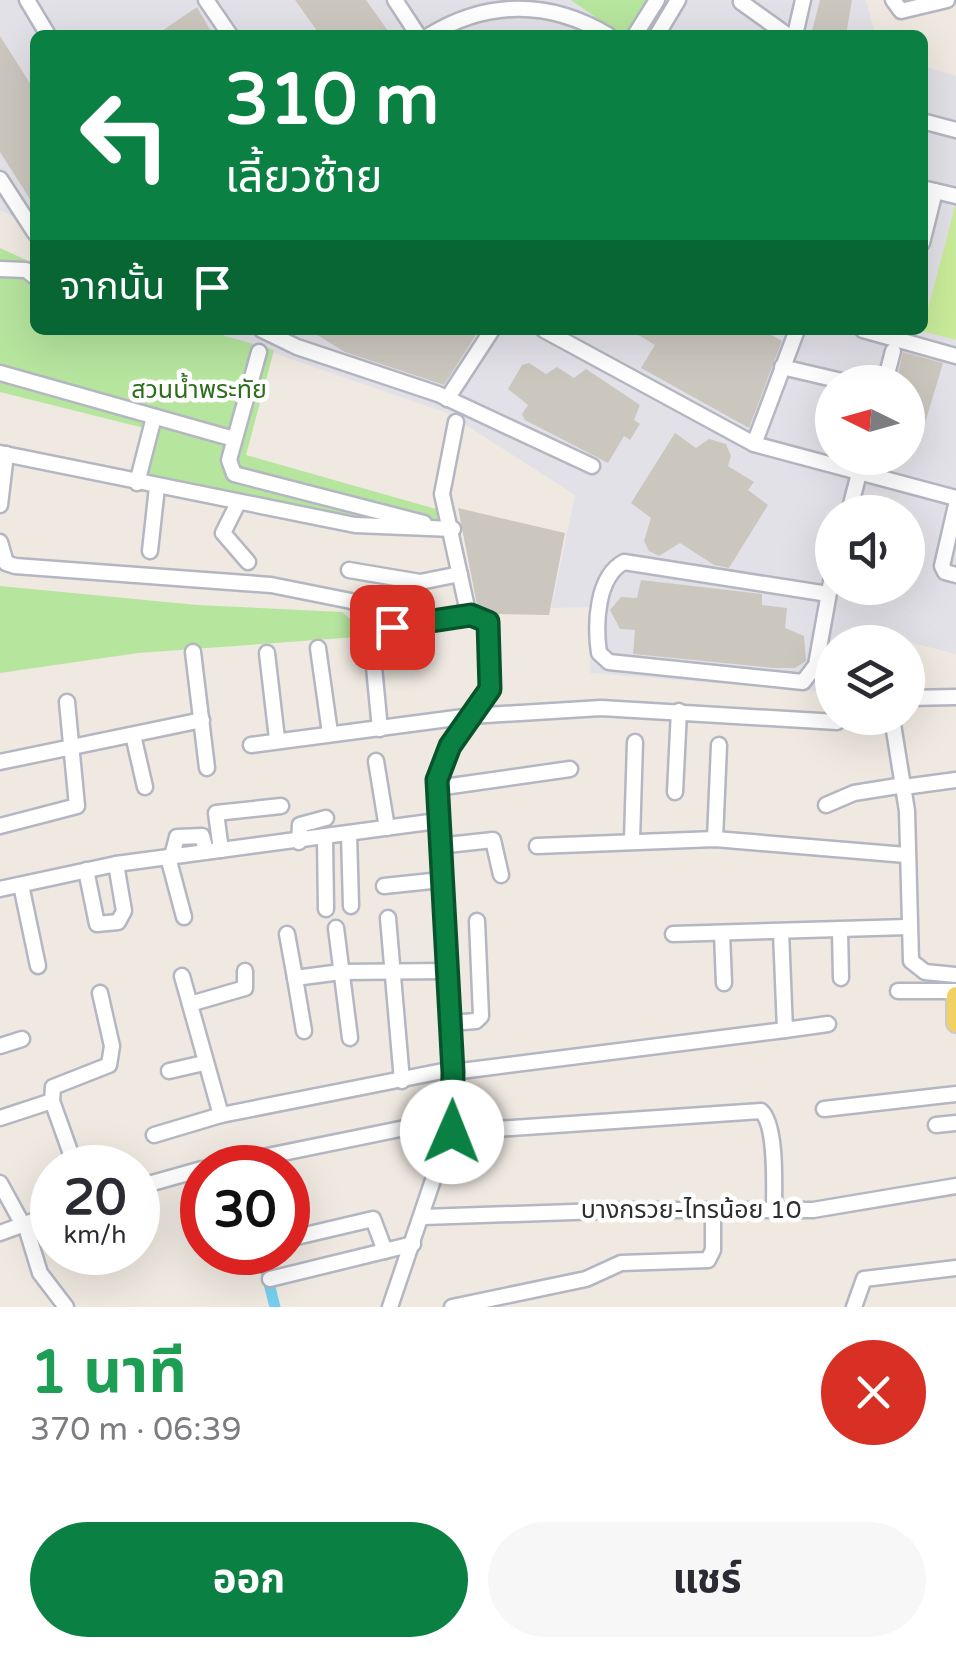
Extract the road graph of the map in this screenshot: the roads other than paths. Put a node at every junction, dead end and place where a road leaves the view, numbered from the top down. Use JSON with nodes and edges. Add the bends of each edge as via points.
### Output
{"nodes":[{"id":1,"x":26,"y":0,"type":"edge"},
{"id":2,"x":206,"y":0,"type":"edge"},
{"id":3,"x":395,"y":0,"type":"edge"},
{"id":4,"x":657,"y":0,"type":"edge"},
{"id":5,"x":678,"y":0,"type":"edge"},
{"id":6,"x":804,"y":0,"type":"edge"},
{"id":7,"x":893,"y":0,"type":"edge"},
{"id":8,"x":946,"y":0,"type":"edge"},
{"id":9,"x":741,"y":2,"type":"edge"},
{"id":10,"x":546,"y":3,"type":"edge"},
{"id":11,"x":45,"y":30,"type":"edge"},
{"id":12,"x":227,"y":30,"type":"edge"},
{"id":13,"x":415,"y":30,"type":"edge"},
{"id":14,"x":437,"y":30,"type":"edge"},
{"id":15,"x":600,"y":30,"type":"edge"},
{"id":16,"x":638,"y":30,"type":"edge"},
{"id":17,"x":660,"y":30,"type":"edge"},
{"id":18,"x":779,"y":30,"type":"edge"},
{"id":19,"x":796,"y":30,"type":"edge"},
{"id":20,"x":928,"y":122,"type":"edge"},
{"id":21,"x":956,"y":130,"type":"edge"},
{"id":22,"x":0,"y":179,"type":"edge"},
{"id":23,"x":929,"y":190,"type":"edge"},
{"id":24,"x":956,"y":196,"type":"edge"},
{"id":25,"x":30,"y":225,"type":"edge"},
{"id":26,"x":0,"y":268,"type":"edge"},
{"id":27,"x":30,"y":273,"type":"edge"},
{"id":28,"x":272,"y":335,"type":"edge"},
{"id":29,"x":489,"y":335,"type":"edge"},
{"id":30,"x":553,"y":335,"type":"edge"},
{"id":31,"x":794,"y":335,"type":"edge"},
{"id":32,"x":897,"y":341,"type":"edge"},
{"id":33,"x":259,"y":352,"type":"dead end"},
{"id":34,"x":956,"y":356,"type":"edge"},
{"id":35,"x":889,"y":365,"type":"edge"},
{"id":36,"x":782,"y":367,"type":"junction"},
{"id":37,"x":0,"y":374,"type":"edge"},
{"id":38,"x":815,"y":375,"type":"edge"},
{"id":39,"x":447,"y":399,"type":"junction"},
{"id":40,"x":154,"y":417,"type":"junction"},
{"id":41,"x":456,"y":422,"type":"dead end"},
{"id":42,"x":234,"y":439,"type":"junction"},
{"id":43,"x":754,"y":444,"type":"junction"},
{"id":44,"x":3,"y":454,"type":"edge"},
{"id":45,"x":815,"y":461,"type":"edge"},
{"id":46,"x":592,"y":466,"type":"dead end"},
{"id":47,"x":863,"y":475,"type":"edge"},
{"id":48,"x":137,"y":483,"type":"junction"},
{"id":49,"x":158,"y":487,"type":"junction"},
{"id":50,"x":956,"y":498,"type":"edge"},
{"id":51,"x":238,"y":503,"type":"junction"},
{"id":52,"x":0,"y":505,"type":"edge"},
{"id":53,"x":956,"y":506,"type":"edge"},
{"id":54,"x":448,"y":529,"type":"junction"},
{"id":55,"x":0,"y":542,"type":"edge"},
{"id":56,"x":150,"y":551,"type":"dead end"},
{"id":57,"x":248,"y":562,"type":"dead end"},
{"id":58,"x":349,"y":570,"type":"dead end"},
{"id":59,"x":460,"y":574,"type":"junction"},
{"id":60,"x":956,"y":576,"type":"edge"},
{"id":61,"x":828,"y":594,"type":"joint"},
{"id":62,"x":471,"y":615,"type":"junction"},
{"id":63,"x":371,"y":636,"type":"dead end"},
{"id":64,"x":318,"y":648,"type":"dead end"},
{"id":65,"x":194,"y":652,"type":"dead end"},
{"id":66,"x":266,"y":653,"type":"dead end"},
{"id":67,"x":956,"y":697,"type":"edge"},
{"id":68,"x":925,"y":698,"type":"edge"},
{"id":69,"x":67,"y":702,"type":"dead end"},
{"id":70,"x":679,"y":710,"type":"junction"},
{"id":71,"x":471,"y":716,"type":"junction"},
{"id":72,"x":202,"y":720,"type":"junction"},
{"id":73,"x":815,"y":720,"type":"edge"},
{"id":74,"x":380,"y":729,"type":"junction"},
{"id":75,"x":330,"y":733,"type":"junction"},
{"id":76,"x":133,"y":735,"type":"junction"},
{"id":77,"x":895,"y":735,"type":"edge"},
{"id":78,"x":277,"y":739,"type":"junction"},
{"id":79,"x":635,"y":742,"type":"dead end"},
{"id":80,"x":251,"y":744,"type":"dead end"},
{"id":81,"x":719,"y":745,"type":"dead end"},
{"id":82,"x":68,"y":748,"type":"junction"},
{"id":83,"x":376,"y":761,"type":"dead end"},
{"id":84,"x":0,"y":762,"type":"edge"},
{"id":85,"x":207,"y":768,"type":"dead end"},
{"id":86,"x":570,"y":769,"type":"dead end"},
{"id":87,"x":956,"y":780,"type":"edge"},
{"id":88,"x":904,"y":786,"type":"junction"},
{"id":89,"x":145,"y":787,"type":"dead end"},
{"id":90,"x":437,"y":788,"type":"junction"},
{"id":91,"x":674,"y":792,"type":"dead end"},
{"id":92,"x":826,"y":805,"type":"dead end"},
{"id":93,"x":281,"y":806,"type":"dead end"},
{"id":94,"x":326,"y":818,"type":"dead end"},
{"id":95,"x":436,"y":820,"type":"junction"},
{"id":96,"x":0,"y":826,"type":"edge"},
{"id":97,"x":387,"y":828,"type":"junction"},
{"id":98,"x":349,"y":834,"type":"junction"},
{"id":99,"x":325,"y":838,"type":"junction"},
{"id":100,"x":632,"y":840,"type":"junction"},
{"id":101,"x":715,"y":840,"type":"junction"},
{"id":102,"x":299,"y":842,"type":"junction"},
{"id":103,"x":438,"y":846,"type":"junction"},
{"id":104,"x":537,"y":846,"type":"dead end"},
{"id":105,"x":214,"y":851,"type":"junction"},
{"id":106,"x":906,"y":855,"type":"junction"},
{"id":107,"x":170,"y":856,"type":"junction"},
{"id":108,"x":116,"y":864,"type":"junction"},
{"id":109,"x":86,"y":870,"type":"junction"},
{"id":110,"x":501,"y":875,"type":"dead end"},
{"id":111,"x":441,"y":880,"type":"junction"},
{"id":112,"x":21,"y":884,"type":"junction"},
{"id":113,"x":384,"y":886,"type":"dead end"},
{"id":114,"x":0,"y":889,"type":"edge"},
{"id":115,"x":350,"y":906,"type":"dead end"},
{"id":116,"x":326,"y":909,"type":"dead end"},
{"id":117,"x":184,"y":918,"type":"dead end"},
{"id":118,"x":388,"y":918,"type":"dead end"},
{"id":119,"x":477,"y":921,"type":"dead end"},
{"id":120,"x":908,"y":927,"type":"junction"},
{"id":121,"x":336,"y":928,"type":"dead end"},
{"id":122,"x":840,"y":930,"type":"junction"},
{"id":123,"x":781,"y":932,"type":"junction"},
{"id":124,"x":287,"y":934,"type":"dead end"},
{"id":125,"x":673,"y":934,"type":"dead end"},
{"id":126,"x":722,"y":934,"type":"junction"},
{"id":127,"x":38,"y":966,"type":"dead end"},
{"id":128,"x":245,"y":971,"type":"dead end"},
{"id":129,"x":392,"y":971,"type":"junction"},
{"id":130,"x":446,"y":971,"type":"junction"},
{"id":131,"x":341,"y":972,"type":"junction"},
{"id":132,"x":956,"y":975,"type":"edge"},
{"id":133,"x":182,"y":976,"type":"dead end"},
{"id":134,"x":296,"y":978,"type":"junction"},
{"id":135,"x":842,"y":978,"type":"dead end"},
{"id":136,"x":724,"y":983,"type":"dead end"},
{"id":137,"x":898,"y":991,"type":"dead end"},
{"id":138,"x":100,"y":993,"type":"dead end"},
{"id":139,"x":956,"y":994,"type":"edge"},
{"id":140,"x":190,"y":1004,"type":"junction"},
{"id":141,"x":956,"y":1023,"type":"edge"},
{"id":142,"x":450,"y":1024,"type":"junction"},
{"id":143,"x":828,"y":1024,"type":"dead end"},
{"id":144,"x":784,"y":1030,"type":"junction"},
{"id":145,"x":304,"y":1031,"type":"dead end"},
{"id":146,"x":350,"y":1038,"type":"dead end"},
{"id":147,"x":22,"y":1039,"type":"dead end"},
{"id":148,"x":0,"y":1046,"type":"edge"},
{"id":149,"x":204,"y":1063,"type":"junction"},
{"id":150,"x":453,"y":1070,"type":"junction"},
{"id":151,"x":169,"y":1071,"type":"dead end"},
{"id":152,"x":402,"y":1081,"type":"junction"},
{"id":153,"x":956,"y":1094,"type":"edge"},
{"id":154,"x":52,"y":1101,"type":"junction"},
{"id":155,"x":824,"y":1109,"type":"dead end"},
{"id":156,"x":221,"y":1115,"type":"junction"},
{"id":157,"x":0,"y":1118,"type":"edge"},
{"id":158,"x":956,"y":1123,"type":"edge"},
{"id":159,"x":453,"y":1125,"type":"junction"},
{"id":160,"x":936,"y":1125,"type":"dead end"},
{"id":161,"x":154,"y":1135,"type":"dead end"},
{"id":162,"x":68,"y":1145,"type":"edge"},
{"id":163,"x":310,"y":1150,"type":"edge"},
{"id":164,"x":0,"y":1183,"type":"edge"},
{"id":165,"x":956,"y":1186,"type":"edge"},
{"id":166,"x":712,"y":1210,"type":"junction"},
{"id":167,"x":774,"y":1210,"type":"junction"},
{"id":168,"x":423,"y":1217,"type":"junction"},
{"id":169,"x":30,"y":1222,"type":"edge"},
{"id":170,"x":24,"y":1224,"type":"junction"},
{"id":171,"x":0,"y":1233,"type":"edge"},
{"id":172,"x":310,"y":1234,"type":"edge"},
{"id":173,"x":413,"y":1244,"type":"junction"},
{"id":174,"x":384,"y":1251,"type":"junction"},
{"id":175,"x":956,"y":1268,"type":"edge"},
{"id":176,"x":270,"y":1278,"type":"dead end"},
{"id":177,"x":66,"y":1307,"type":"edge"},
{"id":178,"x":390,"y":1307,"type":"edge"},
{"id":179,"x":452,"y":1307,"type":"edge"},
{"id":180,"x":854,"y":1307,"type":"edge"}],
"edges":[{"from":1,"to":11,"type":"street"},
{"from":2,"to":12,"type":"street"},
{"from":3,"to":13,"type":"street"},
{"from":4,"to":16,"type":"street"},
{"from":5,"to":17,"type":"street"},
{"from":6,"to":19,"type":"street"},
{"from":7,"to":8,"type":"street","via":[[901,11]]},
{"from":9,"to":18,"type":"street"},
{"from":10,"to":14,"type":"street","via":[[490,7]]},
{"from":10,"to":15,"type":"street"},
{"from":20,"to":21,"type":"street"},
{"from":22,"to":25,"type":"street"},
{"from":23,"to":24,"type":"street"},
{"from":26,"to":27,"type":"street"},
{"from":28,"to":39,"type":"street"},
{"from":29,"to":39,"type":"street"},
{"from":30,"to":43,"type":"street"},
{"from":31,"to":36,"type":"street"},
{"from":32,"to":34,"type":"street"},
{"from":32,"to":35,"type":"street"},
{"from":33,"to":42,"type":"street"},
{"from":36,"to":38,"type":"street"},
{"from":36,"to":43,"type":"street"},
{"from":37,"to":40,"type":"street"},
{"from":39,"to":46,"type":"street"},
{"from":40,"to":42,"type":"street"},
{"from":40,"to":48,"type":"street"},
{"from":41,"to":54,"type":"street","via":[[442,494]]},
{"from":42,"to":54,"type":"street","via":[[234,474]]},
{"from":43,"to":45,"type":"street"},
{"from":44,"to":48,"type":"street"},
{"from":44,"to":52,"type":"street"},
{"from":47,"to":50,"type":"street"},
{"from":48,"to":49,"type":"street"},
{"from":49,"to":51,"type":"street"},
{"from":49,"to":56,"type":"street"},
{"from":51,"to":54,"type":"street","via":[[355,525]]},
{"from":51,"to":57,"type":"street","via":[[224,533]]},
{"from":53,"to":60,"type":"street","via":[[942,566]]},
{"from":54,"to":59,"type":"street"},
{"from":55,"to":62,"type":"street","via":[[9,565],[272,585],[352,601],[370,629]]},
{"from":58,"to":59,"type":"street","via":[[420,582]]},
{"from":59,"to":62,"type":"street"},
{"from":61,"to":61,"type":"street","via":[[816,666],[804,682],[609,662],[598,653],[603,594],[624,562]]},
{"from":62,"to":71,"type":"street","via":[[487,620],[492,676]]},
{"from":63,"to":74,"type":"street"},
{"from":64,"to":75,"type":"street"},
{"from":65,"to":72,"type":"street"},
{"from":66,"to":78,"type":"street"},
{"from":67,"to":68,"type":"street"},
{"from":69,"to":82,"type":"street"},
{"from":70,"to":71,"type":"street"},
{"from":70,"to":73,"type":"street"},
{"from":70,"to":91,"type":"street"},
{"from":71,"to":74,"type":"street"},
{"from":71,"to":90,"type":"street","via":[[441,765]]},
{"from":72,"to":76,"type":"street"},
{"from":72,"to":85,"type":"street"},
{"from":74,"to":75,"type":"street"},
{"from":75,"to":78,"type":"street"},
{"from":76,"to":82,"type":"street"},
{"from":76,"to":89,"type":"street"},
{"from":77,"to":88,"type":"street"},
{"from":78,"to":80,"type":"street"},
{"from":79,"to":100,"type":"street"},
{"from":81,"to":101,"type":"street"},
{"from":82,"to":84,"type":"street"},
{"from":82,"to":96,"type":"street","via":[[77,806]]},
{"from":83,"to":97,"type":"street"},
{"from":86,"to":90,"type":"street"},
{"from":87,"to":88,"type":"street"},
{"from":88,"to":92,"type":"street","via":[[854,793]]},
{"from":88,"to":106,"type":"street"},
{"from":90,"to":95,"type":"street"},
{"from":93,"to":105,"type":"street","via":[[216,813]]},
{"from":94,"to":102,"type":"street","via":[[300,825]]},
{"from":95,"to":97,"type":"street"},
{"from":95,"to":103,"type":"street"},
{"from":97,"to":98,"type":"street"},
{"from":98,"to":99,"type":"street"},
{"from":98,"to":115,"type":"street"},
{"from":99,"to":102,"type":"street"},
{"from":99,"to":116,"type":"street"},
{"from":100,"to":101,"type":"street"},
{"from":100,"to":104,"type":"street"},
{"from":101,"to":106,"type":"street"},
{"from":102,"to":105,"type":"street"},
{"from":103,"to":110,"type":"street","via":[[493,840]]},
{"from":103,"to":111,"type":"street"},
{"from":105,"to":107,"type":"street"},
{"from":106,"to":120,"type":"street"},
{"from":107,"to":108,"type":"street"},
{"from":107,"to":117,"type":"street"},
{"from":108,"to":109,"type":"street"},
{"from":108,"to":109,"type":"street","via":[[124,911],[118,922],[97,924]]},
{"from":109,"to":112,"type":"street"},
{"from":111,"to":113,"type":"street"},
{"from":111,"to":130,"type":"street"},
{"from":112,"to":114,"type":"street"},
{"from":112,"to":127,"type":"street"},
{"from":118,"to":129,"type":"street"},
{"from":119,"to":142,"type":"street","via":[[480,1016]]},
{"from":120,"to":122,"type":"street"},
{"from":120,"to":132,"type":"street","via":[[916,966]]},
{"from":121,"to":131,"type":"street"},
{"from":122,"to":123,"type":"street"},
{"from":122,"to":135,"type":"street"},
{"from":123,"to":126,"type":"street"},
{"from":123,"to":144,"type":"street"},
{"from":124,"to":134,"type":"street"},
{"from":125,"to":126,"type":"street"},
{"from":126,"to":136,"type":"street"},
{"from":128,"to":140,"type":"street","via":[[245,988]]},
{"from":129,"to":130,"type":"street"},
{"from":129,"to":131,"type":"street"},
{"from":129,"to":152,"type":"street"},
{"from":130,"to":142,"type":"street"},
{"from":131,"to":134,"type":"street"},
{"from":131,"to":146,"type":"street"},
{"from":133,"to":140,"type":"street"},
{"from":134,"to":145,"type":"street"},
{"from":137,"to":139,"type":"street"},
{"from":138,"to":154,"type":"street","via":[[112,1046],[108,1064],[53,1087]]},
{"from":139,"to":141,"type":"main road"},
{"from":140,"to":149,"type":"street"},
{"from":142,"to":150,"type":"street"},
{"from":143,"to":144,"type":"street"},
{"from":144,"to":150,"type":"street"},
{"from":147,"to":148,"type":"street"},
{"from":149,"to":151,"type":"street"},
{"from":149,"to":156,"type":"street"},
{"from":150,"to":152,"type":"street"},
{"from":150,"to":159,"type":"street"},
{"from":152,"to":156,"type":"street"},
{"from":153,"to":155,"type":"street"},
{"from":154,"to":157,"type":"street"},
{"from":154,"to":162,"type":"street"},
{"from":156,"to":161,"type":"street"},
{"from":158,"to":160,"type":"street"},
{"from":159,"to":163,"type":"street"},
{"from":159,"to":167,"type":"street","via":[[760,1111],[767,1116],[773,1153]]},
{"from":159,"to":168,"type":"street"},
{"from":164,"to":170,"type":"street"},
{"from":165,"to":167,"type":"street","name":"บางกรวย-ไทรน้อย 10","via":[[829,1208]]},
{"from":166,"to":167,"type":"street","name":"บางกรวย-ไทรน้อย 10"},
{"from":166,"to":168,"type":"street","name":"บางกรวย-ไทรน้อย 10"},
{"from":166,"to":179,"type":"street","via":[[708,1260],[621,1262],[586,1279]]},
{"from":168,"to":173,"type":"street"},
{"from":169,"to":170,"type":"street"},
{"from":170,"to":171,"type":"street"},
{"from":170,"to":177,"type":"street","via":[[40,1273]]},
{"from":172,"to":174,"type":"street","via":[[373,1219]]},
{"from":173,"to":174,"type":"street"},
{"from":173,"to":178,"type":"street"},
{"from":174,"to":176,"type":"street"},
{"from":175,"to":180,"type":"street","via":[[864,1280]]}]}
